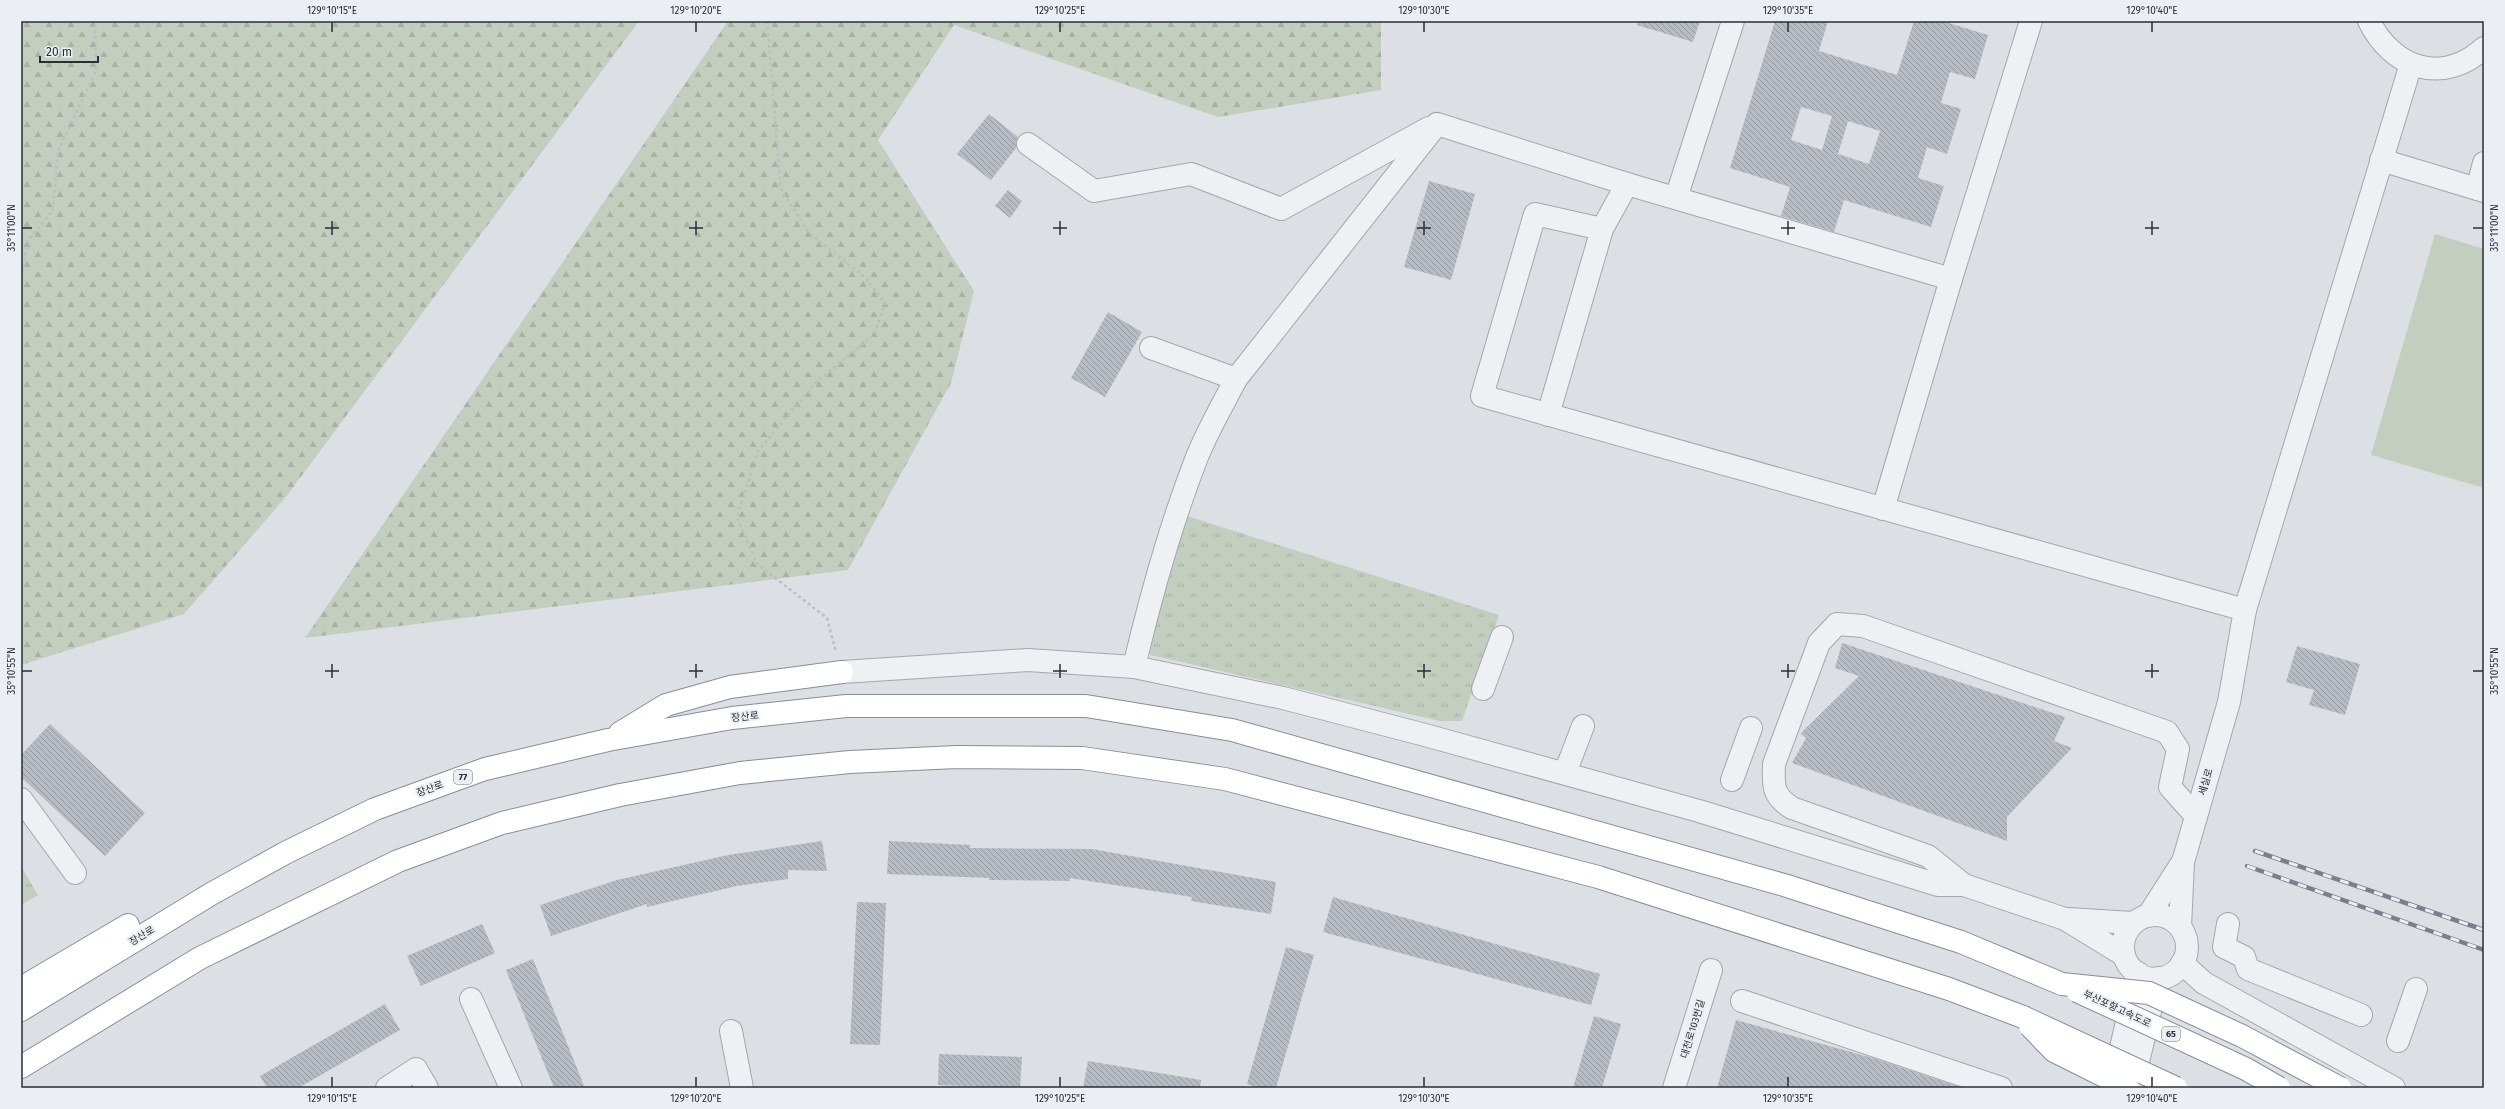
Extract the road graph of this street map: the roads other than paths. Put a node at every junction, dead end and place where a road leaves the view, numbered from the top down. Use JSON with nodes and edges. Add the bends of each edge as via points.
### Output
{"nodes":[{"id":1,"x":1733,"y":21,"type":"edge"},
{"id":2,"x":2031,"y":21,"type":"edge"},
{"id":3,"x":2369,"y":21,"type":"edge"},
{"id":4,"x":2484,"y":48,"type":"edge"},
{"id":5,"x":2410,"y":64,"type":"junction"},
{"id":6,"x":1437,"y":124,"type":"junction"},
{"id":7,"x":1028,"y":144,"type":"dead end"},
{"id":8,"x":2381,"y":160,"type":"junction"},
{"id":9,"x":2484,"y":163,"type":"edge"},
{"id":10,"x":1628,"y":184,"type":"junction"},
{"id":11,"x":2481,"y":190,"type":"edge"},
{"id":12,"x":1676,"y":198,"type":"junction"},
{"id":13,"x":1602,"y":229,"type":"junction"},
{"id":14,"x":1951,"y":279,"type":"junction"},
{"id":15,"x":1151,"y":348,"type":"dead end"},
{"id":16,"x":1236,"y":378,"type":"junction"},
{"id":17,"x":1548,"y":415,"type":"junction"},
{"id":18,"x":1883,"y":509,"type":"junction"},
{"id":19,"x":2245,"y":610,"type":"junction"},
{"id":20,"x":1502,"y":638,"type":"dead end"},
{"id":21,"x":1134,"y":666,"type":"junction"},
{"id":22,"x":842,"y":672,"type":"joint"},
{"id":23,"x":1483,"y":690,"type":"dead end"},
{"id":24,"x":1583,"y":726,"type":"dead end"},
{"id":25,"x":1751,"y":728,"type":"dead end"},
{"id":26,"x":608,"y":740,"type":"junction"},
{"id":27,"x":1565,"y":774,"type":"junction"},
{"id":28,"x":1732,"y":780,"type":"dead end"},
{"id":29,"x":21,"y":799,"type":"edge"},
{"id":30,"x":2196,"y":816,"type":"junction"},
{"id":31,"x":2183,"y":862,"type":"junction"},
{"id":32,"x":75,"y":873,"type":"dead end"},
{"id":33,"x":1964,"y":885,"type":"junction"},
{"id":34,"x":2065,"y":919,"type":"junction"},
{"id":35,"x":2140,"y":919,"type":"junction"},
{"id":36,"x":128,"y":924,"type":"dead end"},
{"id":37,"x":2228,"y":924,"type":"dead end"},
{"id":38,"x":2180,"y":927,"type":"junction"},
{"id":39,"x":2124,"y":956,"type":"junction"},
{"id":40,"x":2182,"y":963,"type":"junction"},
{"id":41,"x":1711,"y":970,"type":"dead end"},
{"id":42,"x":2148,"y":976,"type":"junction"},
{"id":43,"x":2062,"y":984,"type":"junction"},
{"id":44,"x":21,"y":988,"type":"edge"},
{"id":45,"x":2416,"y":989,"type":"dead end"},
{"id":46,"x":471,"y":999,"type":"dead end"},
{"id":47,"x":1742,"y":1001,"type":"dead end"},
{"id":48,"x":21,"y":1010,"type":"edge"},
{"id":49,"x":2362,"y":1015,"type":"dead end"},
{"id":50,"x":2022,"y":1017,"type":"junction"},
{"id":51,"x":732,"y":1030,"type":"dead end"},
{"id":52,"x":2398,"y":1041,"type":"dead end"},
{"id":53,"x":21,"y":1067,"type":"edge"},
{"id":54,"x":387,"y":1088,"type":"edge"},
{"id":55,"x":427,"y":1088,"type":"edge"},
{"id":56,"x":511,"y":1088,"type":"edge"},
{"id":57,"x":742,"y":1088,"type":"edge"},
{"id":58,"x":1674,"y":1088,"type":"edge"},
{"id":59,"x":2001,"y":1088,"type":"edge"},
{"id":60,"x":2112,"y":1088,"type":"edge"},
{"id":61,"x":2130,"y":1088,"type":"edge"},
{"id":62,"x":2176,"y":1088,"type":"edge"},
{"id":63,"x":2279,"y":1088,"type":"edge"},
{"id":64,"x":2340,"y":1088,"type":"edge"},
{"id":65,"x":2394,"y":1088,"type":"edge"}],
"edges":[{"from":1,"to":12,"type":"street"},
{"from":2,"to":14,"type":"street"},
{"from":3,"to":5,"type":"street","via":[[2383,44],[2393,54]]},
{"from":4,"to":5,"type":"street","via":[[2474,58],[2454,66],[2432,68]]},
{"from":5,"to":8,"type":"street","name":"세실로"},
{"from":6,"to":7,"type":"street","via":[[1282,209],[1191,174],[1094,191]]},
{"from":6,"to":10,"type":"street"},
{"from":6,"to":16,"type":"street"},
{"from":8,"to":11,"type":"street"},
{"from":8,"to":19,"type":"street","name":"세실로"},
{"from":9,"to":11,"type":"street"},
{"from":10,"to":12,"type":"street"},
{"from":10,"to":13,"type":"street"},
{"from":12,"to":14,"type":"street"},
{"from":13,"to":17,"type":"street"},
{"from":13,"to":17,"type":"street","via":[[1535,214],[1482,396]]},
{"from":14,"to":18,"type":"street"},
{"from":15,"to":16,"type":"street"},
{"from":16,"to":21,"type":"street","via":[[1198,456],[1173,523],[1152,588]]},
{"from":17,"to":18,"type":"street"},
{"from":18,"to":19,"type":"street"},
{"from":19,"to":30,"type":"street","name":"세실로","via":[[2229,702]]},
{"from":20,"to":23,"type":"street"},
{"from":21,"to":22,"type":"street","via":[[1028,660]]},
{"from":21,"to":27,"type":"street","via":[[1283,698]]},
{"from":22,"to":26,"type":"highway","via":[[730,687],[666,705]]},
{"from":24,"to":27,"type":"street"},
{"from":25,"to":28,"type":"street"},
{"from":26,"to":43,"type":"highway","name":"장산로","number":"77","via":[[739,717],[846,706],[1086,706],[1232,730],[1784,885],[1961,942]]},
{"from":26,"to":48,"type":"highway","name":"장산로","number":"77","via":[[485,769],[376,809],[287,852],[211,894]]},
{"from":27,"to":33,"type":"street","via":[[1714,816],[1938,885]]},
{"from":29,"to":32,"type":"street"},
{"from":30,"to":31,"type":"street","name":"세실로"},
{"from":30,"to":33,"type":"street","via":[[2170,787],[2178,749],[2167,732],[1863,626],[1837,624],[1819,643],[1774,764],[1773,784],[1780,800],[1792,808],[1928,856]]},
{"from":31,"to":35,"type":"street","name":"세실로"},
{"from":31,"to":38,"type":"street","name":"세실로"},
{"from":33,"to":34,"type":"street"},
{"from":34,"to":35,"type":"street"},
{"from":34,"to":39,"type":"street"},
{"from":35,"to":38,"type":"street","via":[[2165,916]]},
{"from":35,"to":39,"type":"street","name":"세실로","via":[[2124,938]]},
{"from":36,"to":44,"type":"highway"},
{"from":37,"to":49,"type":"street","via":[[2224,946],[2244,957],[2248,969]]},
{"from":38,"to":40,"type":"street","name":"세실로","via":[[2187,945]]},
{"from":39,"to":42,"type":"street"},
{"from":40,"to":42,"type":"street","via":[[2167,976]]},
{"from":40,"to":65,"type":"street","via":[[2204,983]]},
{"from":41,"to":58,"type":"street","name":"대천로103번길"},
{"from":42,"to":60,"type":"street"},
{"from":42,"to":61,"type":"street"},
{"from":43,"to":63,"type":"highway","name":"부산포항고속도로","number":"65","bridge":true,"via":[[2246,1069]]},
{"from":43,"to":64,"type":"highway","bridge":true,"via":[[2149,993],[2242,1036]]},
{"from":45,"to":52,"type":"street"},
{"from":46,"to":56,"type":"street"},
{"from":47,"to":59,"type":"street"},
{"from":50,"to":53,"type":"highway","via":[[1949,989],[1598,877],[1225,779],[1082,758],[957,757],[850,762],[740,773],[620,795],[502,823],[398,861],[200,958]]},
{"from":50,"to":61,"type":"highway","bridge":true,"via":[[2054,1051]]},
{"from":50,"to":62,"type":"highway","bridge":true},
{"from":51,"to":57,"type":"street"},
{"from":54,"to":55,"type":"street","via":[[416,1069]]}]}
